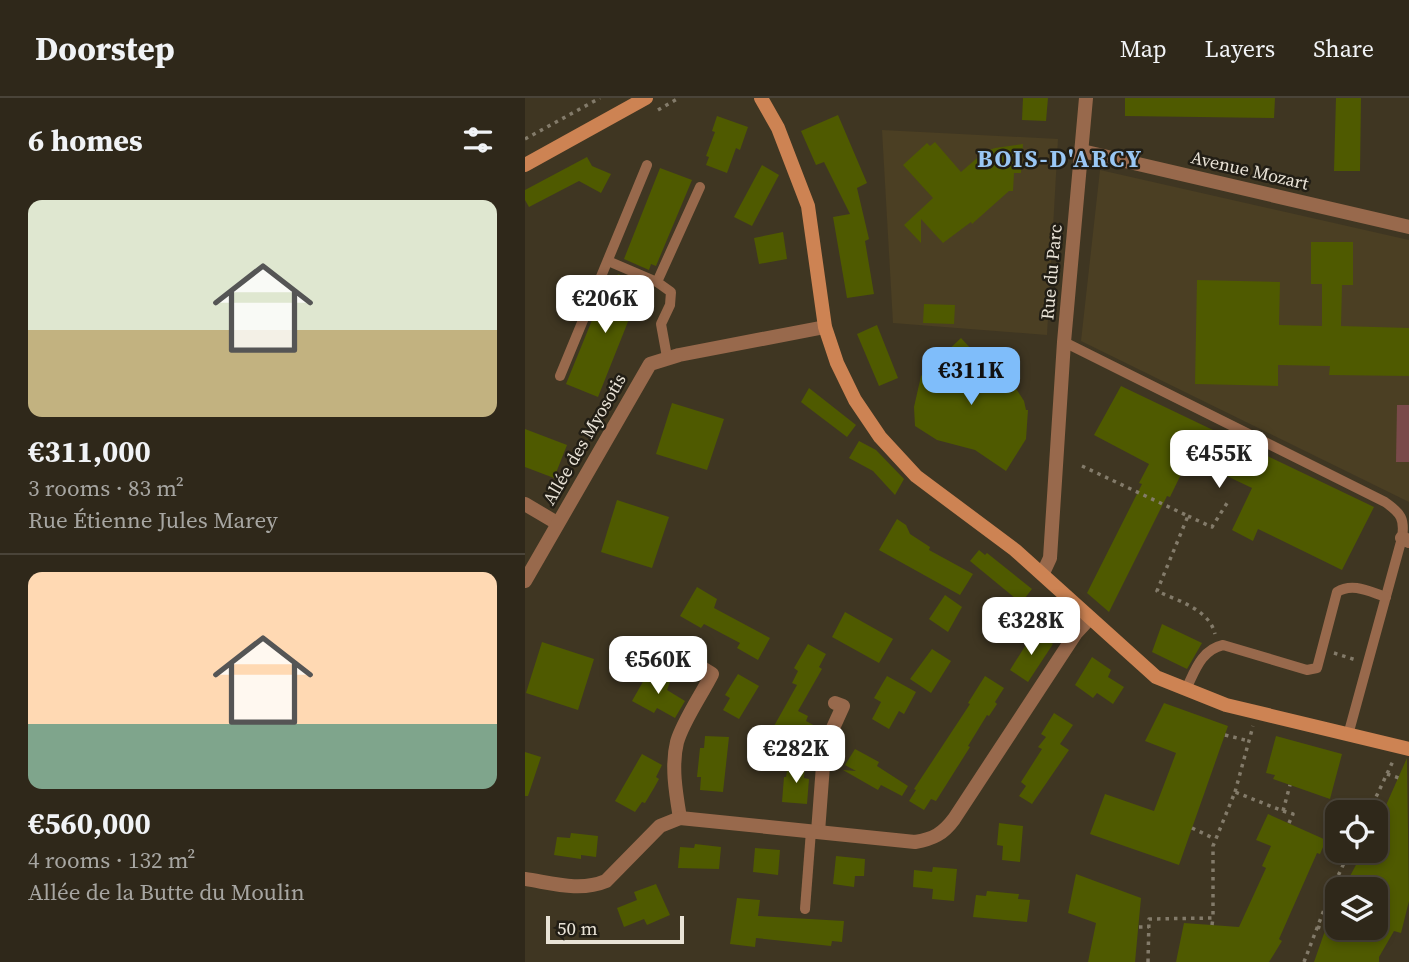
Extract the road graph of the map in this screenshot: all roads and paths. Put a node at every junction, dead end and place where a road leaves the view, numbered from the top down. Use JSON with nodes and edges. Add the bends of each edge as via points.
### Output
{"nodes":[{"id":1,"x":600,"y":98,"type":"edge"},
{"id":2,"x":761,"y":98,"type":"edge"},
{"id":3,"x":1086,"y":98,"type":"edge"},
{"id":4,"x":642,"y":99,"type":"edge"},
{"id":5,"x":525,"y":139,"type":"edge"},
{"id":6,"x":1082,"y":151,"type":"junction"},
{"id":7,"x":525,"y":165,"type":"edge"},
{"id":8,"x":647,"y":165,"type":"dead end"},
{"id":9,"x":700,"y":187,"type":"dead end"},
{"id":10,"x":1409,"y":227,"type":"edge"},
{"id":11,"x":608,"y":261,"type":"junction"},
{"id":12,"x":657,"y":282,"type":"junction"},
{"id":13,"x":825,"y":327,"type":"junction"},
{"id":14,"x":1064,"y":342,"type":"junction"},
{"id":15,"x":667,"y":357,"type":"junction"},
{"id":16,"x":560,"y":376,"type":"dead end"},
{"id":17,"x":1082,"y":466,"type":"dead end"},
{"id":18,"x":1229,"y":499,"type":"dead end"},
{"id":19,"x":525,"y":504,"type":"edge"},
{"id":20,"x":1188,"y":516,"type":"junction"},
{"id":21,"x":557,"y":523,"type":"junction"},
{"id":22,"x":1405,"y":540,"type":"edge"},
{"id":23,"x":1043,"y":573,"type":"junction"},
{"id":24,"x":525,"y":581,"type":"edge"},
{"id":25,"x":1386,"y":597,"type":"junction"},
{"id":26,"x":1090,"y":618,"type":"junction"},
{"id":27,"x":1218,"y":646,"type":"junction"},
{"id":28,"x":1322,"y":650,"type":"junction"},
{"id":29,"x":1368,"y":664,"type":"junction"},
{"id":30,"x":699,"y":666,"type":"dead end"},
{"id":31,"x":1186,"y":689,"type":"junction"},
{"id":32,"x":835,"y":702,"type":"dead end"},
{"id":33,"x":1256,"y":713,"type":"junction"},
{"id":34,"x":1225,"y":735,"type":"dead end"},
{"id":35,"x":1348,"y":735,"type":"junction"},
{"id":36,"x":1249,"y":741,"type":"junction"},
{"id":37,"x":1405,"y":748,"type":"edge"},
{"id":38,"x":1387,"y":774,"type":"junction"},
{"id":39,"x":1399,"y":778,"type":"dead end"},
{"id":40,"x":1290,"y":785,"type":"dead end"},
{"id":41,"x":1235,"y":792,"type":"junction"},
{"id":42,"x":1375,"y":800,"type":"edge"},
{"id":43,"x":1283,"y":810,"type":"junction"},
{"id":44,"x":680,"y":818,"type":"junction"},
{"id":45,"x":1289,"y":824,"type":"dead end"},
{"id":46,"x":1192,"y":828,"type":"dead end"},
{"id":47,"x":815,"y":832,"type":"junction"},
{"id":48,"x":1216,"y":839,"type":"junction"},
{"id":49,"x":1344,"y":863,"type":"edge"},
{"id":50,"x":525,"y":879,"type":"edge"},
{"id":51,"x":805,"y":909,"type":"dead end"},
{"id":52,"x":1213,"y":918,"type":"junction"},
{"id":53,"x":1212,"y":925,"type":"dead end"},
{"id":54,"x":1139,"y":927,"type":"dead end"},
{"id":55,"x":1149,"y":927,"type":"junction"},
{"id":56,"x":1317,"y":927,"type":"junction"},
{"id":57,"x":1325,"y":929,"type":"dead end"},
{"id":58,"x":1148,"y":962,"type":"edge"},
{"id":59,"x":1304,"y":962,"type":"edge"}],
"edges":[{"from":1,"to":5,"type":"path"},
{"from":2,"to":13,"type":"street","via":[[778,128],[808,206]]},
{"from":3,"to":6,"type":"street","name":"Rue du Parc"},
{"from":4,"to":7,"type":"street"},
{"from":6,"to":10,"type":"street","name":"Avenue Mozart"},
{"from":6,"to":14,"type":"street","name":"Rue du Parc"},
{"from":8,"to":11,"type":"lane"},
{"from":9,"to":12,"type":"lane"},
{"from":11,"to":12,"type":"lane"},
{"from":11,"to":16,"type":"lane"},
{"from":12,"to":15,"type":"lane","via":[[671,292],[661,324]]},
{"from":13,"to":15,"type":"street","name":"Allée des Myosotis"},
{"from":13,"to":23,"type":"street","via":[[855,400],[880,437],[916,476]]},
{"from":14,"to":22,"type":"lane","via":[[1385,502],[1399,512]]},
{"from":14,"to":23,"type":"street","name":"Rue du Parc","via":[[1050,558]]},
{"from":15,"to":21,"type":"street","name":"Allée des Myosotis","via":[[650,364]]},
{"from":17,"to":20,"type":"path"},
{"from":18,"to":20,"type":"path","via":[[1212,527]]},
{"from":19,"to":21,"type":"street"},
{"from":20,"to":27,"type":"path","via":[[1157,592],[1197,610],[1213,625]]},
{"from":21,"to":24,"type":"street","name":"Allée des Myosotis"},
{"from":22,"to":25,"type":"lane"},
{"from":23,"to":26,"type":"street"},
{"from":25,"to":28,"type":"lane","via":[[1356,587],[1338,592]]},
{"from":25,"to":29,"type":"lane"},
{"from":26,"to":31,"type":"street","via":[[1156,677]]},
{"from":26,"to":47,"type":"street","via":[[1076,632],[944,831],[915,842]]},
{"from":27,"to":28,"type":"lane","via":[[1307,670],[1317,668]]},
{"from":27,"to":31,"type":"lane","via":[[1204,654]]},
{"from":28,"to":29,"type":"path"},
{"from":29,"to":35,"type":"lane"},
{"from":30,"to":44,"type":"street","via":[[712,674],[678,741],[675,764]]},
{"from":31,"to":33,"type":"street"},
{"from":32,"to":47,"type":"street","via":[[843,706],[824,752]]},
{"from":33,"to":35,"type":"street"},
{"from":33,"to":36,"type":"path"},
{"from":34,"to":36,"type":"path"},
{"from":35,"to":37,"type":"street"},
{"from":36,"to":41,"type":"path"},
{"from":37,"to":38,"type":"path"},
{"from":38,"to":39,"type":"path"},
{"from":38,"to":42,"type":"path"},
{"from":40,"to":43,"type":"path"},
{"from":41,"to":43,"type":"path"},
{"from":41,"to":48,"type":"path"},
{"from":43,"to":45,"type":"path","via":[[1293,814]]},
{"from":44,"to":47,"type":"street"},
{"from":44,"to":50,"type":"street","via":[[660,826],[606,881],[582,887]]},
{"from":46,"to":48,"type":"path"},
{"from":47,"to":51,"type":"lane"},
{"from":48,"to":52,"type":"path"},
{"from":49,"to":56,"type":"path"},
{"from":52,"to":53,"type":"path"},
{"from":52,"to":55,"type":"path","via":[[1149,919]]},
{"from":54,"to":55,"type":"path"},
{"from":55,"to":58,"type":"path"},
{"from":56,"to":57,"type":"path"},
{"from":56,"to":59,"type":"path"}]}
